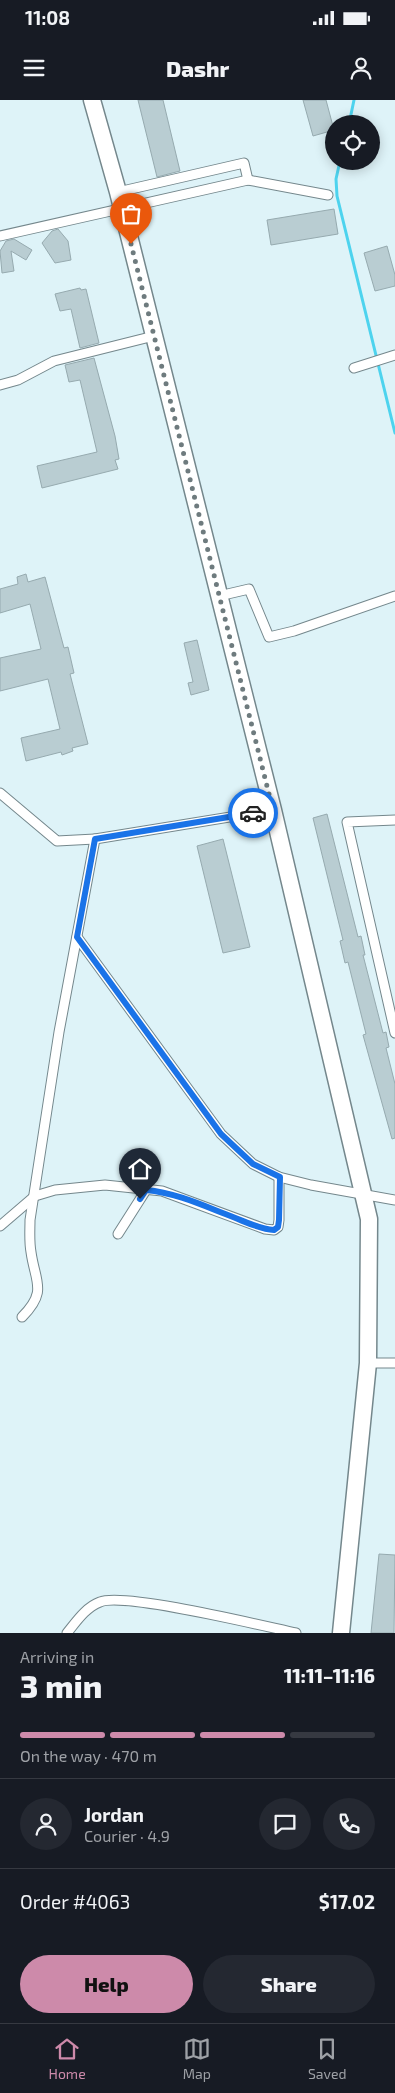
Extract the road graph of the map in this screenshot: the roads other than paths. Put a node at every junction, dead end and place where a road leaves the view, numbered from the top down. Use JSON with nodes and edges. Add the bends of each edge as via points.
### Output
{"nodes":[{"id":1,"x":92,"y":100,"type":"edge"},
{"id":2,"x":248,"y":180,"type":"junction"},
{"id":3,"x":328,"y":195,"type":"dead end"},
{"id":4,"x":120,"y":199,"type":"junction"},
{"id":5,"x":0,"y":236,"type":"edge"},
{"id":6,"x":154,"y":336,"type":"junction"},
{"id":7,"x":395,"y":355,"type":"edge"},
{"id":8,"x":354,"y":368,"type":"dead end"},
{"id":9,"x":0,"y":384,"type":"edge"},
{"id":10,"x":219,"y":596,"type":"junction"},
{"id":11,"x":395,"y":596,"type":"edge"},
{"id":12,"x":0,"y":793,"type":"edge"},
{"id":13,"x":273,"y":810,"type":"junction"},
{"id":14,"x":395,"y":820,"type":"edge"},
{"id":15,"x":95,"y":839,"type":"junction"},
{"id":16,"x":77,"y":937,"type":"junction"},
{"id":17,"x":395,"y":1033,"type":"edge"},
{"id":18,"x":280,"y":1177,"type":"junction"},
{"id":19,"x":146,"y":1190,"type":"junction"},
{"id":20,"x":364,"y":1193,"type":"junction"},
{"id":21,"x":36,"y":1196,"type":"junction"},
{"id":22,"x":395,"y":1200,"type":"edge"},
{"id":23,"x":0,"y":1226,"type":"edge"},
{"id":24,"x":118,"y":1234,"type":"dead end"},
{"id":25,"x":22,"y":1316,"type":"dead end"},
{"id":26,"x":395,"y":1362,"type":"edge"},
{"id":27,"x":368,"y":1363,"type":"junction"},
{"id":28,"x":67,"y":1633,"type":"edge"},
{"id":29,"x":296,"y":1633,"type":"edge"},
{"id":30,"x":341,"y":1633,"type":"edge"}],
"edges":[{"from":1,"to":4,"type":"highway"},
{"from":2,"to":3,"type":"street"},
{"from":2,"to":4,"type":"street"},
{"from":2,"to":4,"type":"street","via":[[244,163]]},
{"from":4,"to":5,"type":"street"},
{"from":4,"to":6,"type":"highway"},
{"from":6,"to":9,"type":"street","via":[[54,361],[18,380]]},
{"from":6,"to":10,"type":"highway"},
{"from":7,"to":8,"type":"street"},
{"from":10,"to":11,"type":"street","via":[[249,589],[269,637]]},
{"from":10,"to":13,"type":"highway"},
{"from":12,"to":15,"type":"street","via":[[57,841]]},
{"from":13,"to":15,"type":"street"},
{"from":13,"to":20,"type":"highway"},
{"from":14,"to":17,"type":"street","via":[[348,822]]},
{"from":15,"to":16,"type":"street"},
{"from":16,"to":18,"type":"street","via":[[221,1134],[253,1164]]},
{"from":16,"to":21,"type":"street","via":[[59,1032]]},
{"from":18,"to":19,"type":"street","via":[[279,1220],[274,1230],[184,1198]]},
{"from":18,"to":20,"type":"street","via":[[340,1192]]},
{"from":19,"to":21,"type":"street","via":[[105,1185],[56,1190]]},
{"from":19,"to":24,"type":"street"},
{"from":20,"to":22,"type":"street"},
{"from":20,"to":27,"type":"highway","via":[[370,1240]]},
{"from":21,"to":23,"type":"street"},
{"from":21,"to":25,"type":"street","via":[[30,1220],[38,1294]]},
{"from":26,"to":27,"type":"street"},
{"from":27,"to":30,"type":"highway"},
{"from":28,"to":29,"type":"street","via":[[84,1613],[100,1601],[116,1600],[199,1612]]}]}
